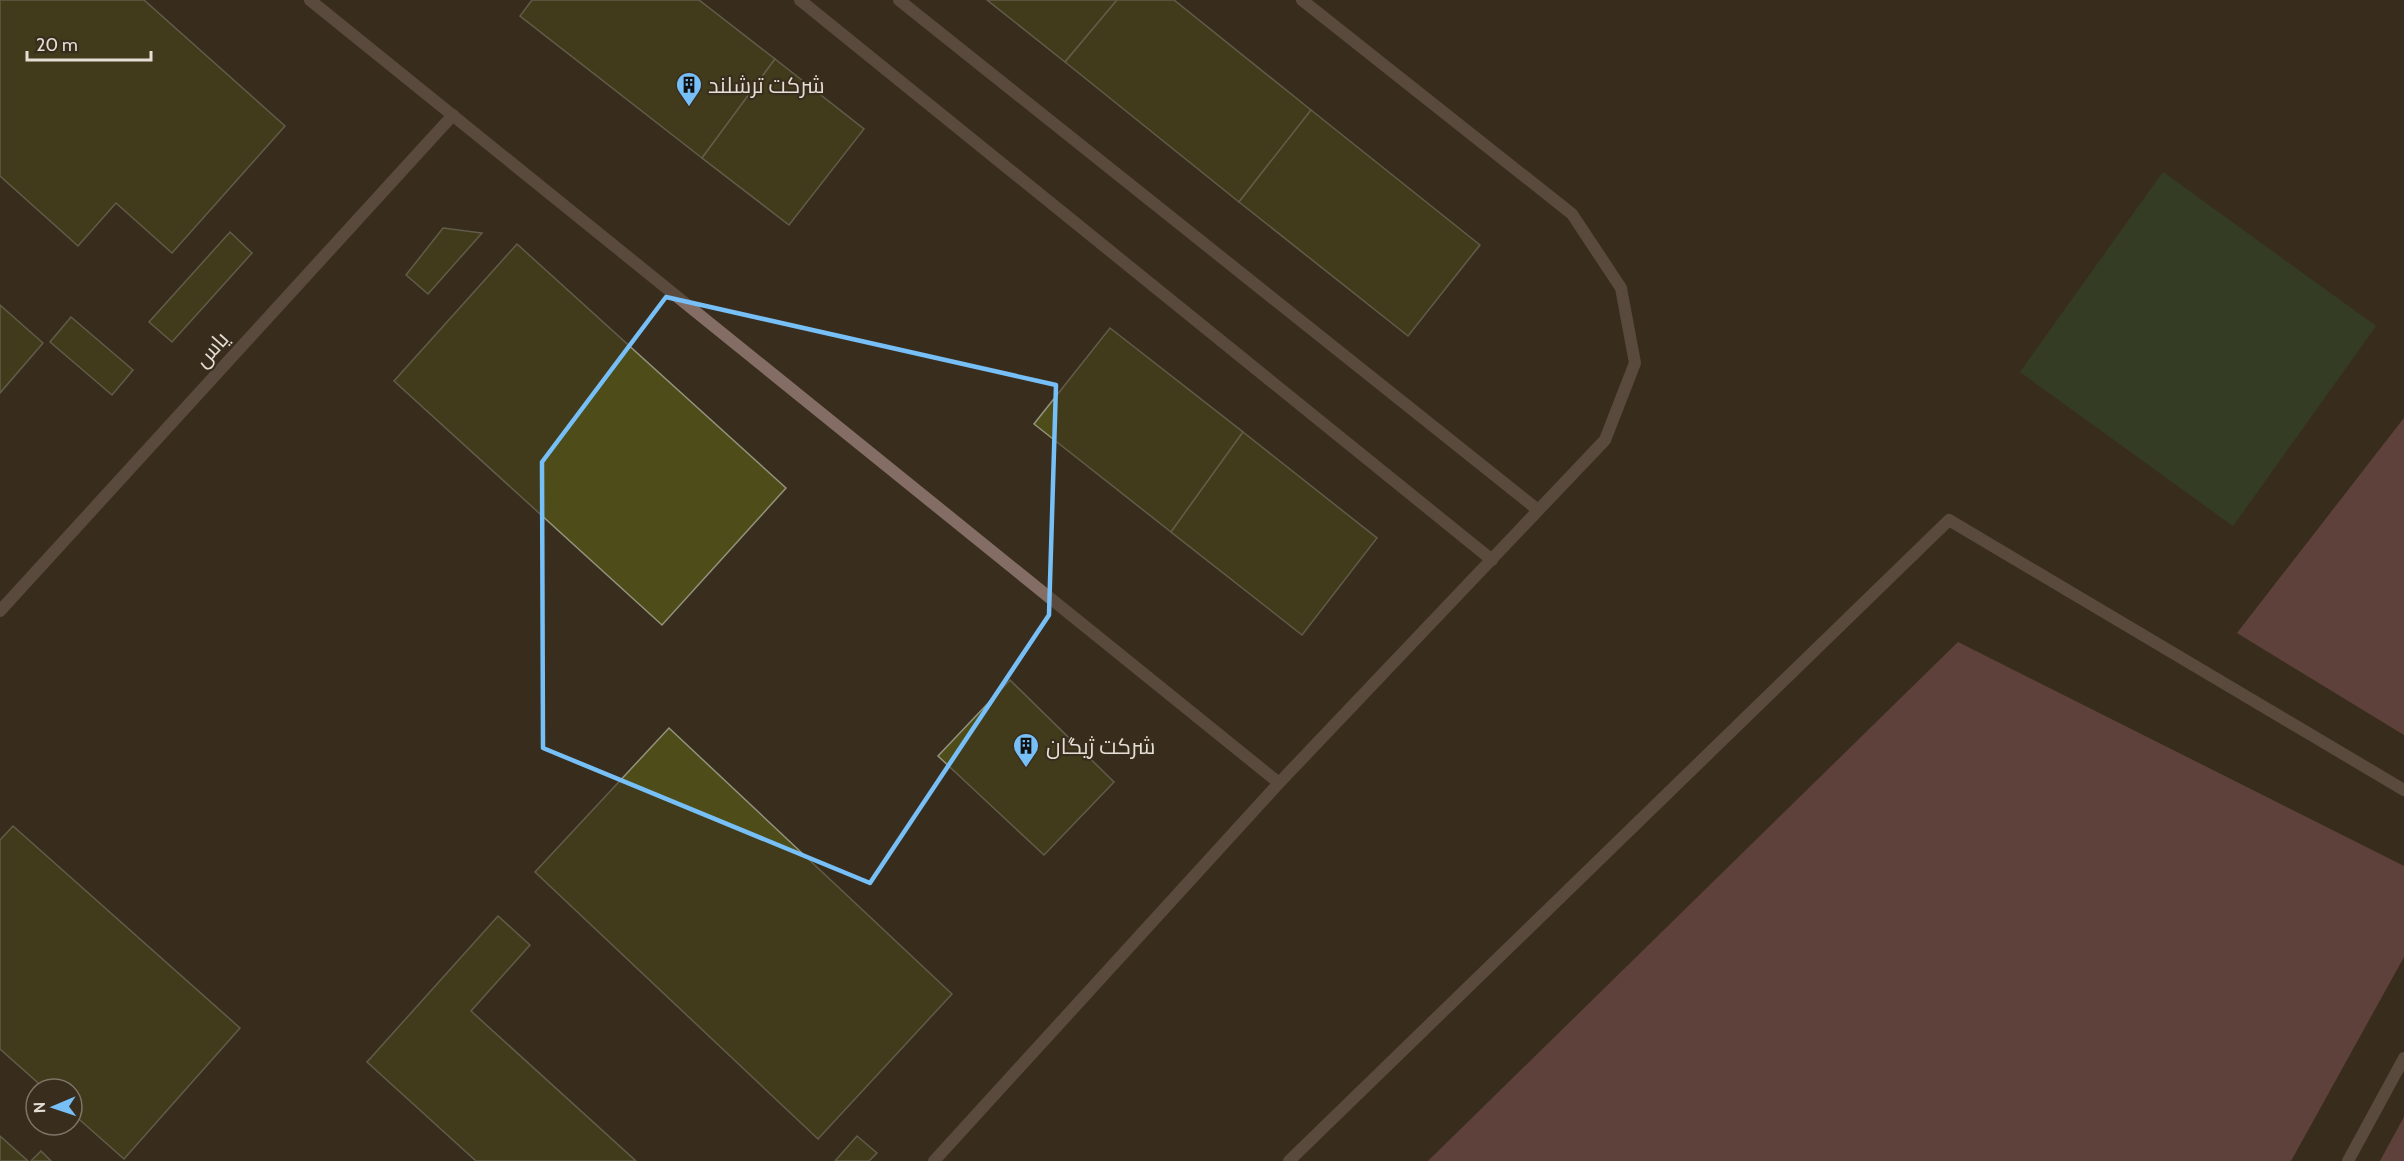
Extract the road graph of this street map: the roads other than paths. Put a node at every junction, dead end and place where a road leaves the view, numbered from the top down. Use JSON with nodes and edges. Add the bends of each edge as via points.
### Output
{"nodes":[{"id":1,"x":310,"y":0,"type":"edge"},
{"id":2,"x":800,"y":0,"type":"edge"},
{"id":3,"x":899,"y":0,"type":"edge"},
{"id":4,"x":1302,"y":0,"type":"edge"},
{"id":5,"x":453,"y":115,"type":"junction"},
{"id":6,"x":1538,"y":510,"type":"junction"},
{"id":7,"x":1492,"y":560,"type":"junction"},
{"id":8,"x":0,"y":612,"type":"edge"},
{"id":9,"x":1279,"y":783,"type":"junction"},
{"id":10,"x":2404,"y":790,"type":"edge"},
{"id":11,"x":2404,"y":1058,"type":"edge"},
{"id":12,"x":934,"y":1161,"type":"edge"},
{"id":13,"x":1288,"y":1161,"type":"edge"},
{"id":14,"x":2348,"y":1161,"type":"edge"}],
"edges":[{"from":1,"to":5,"type":"street"},
{"from":2,"to":7,"type":"street"},
{"from":3,"to":6,"type":"street"},
{"from":4,"to":6,"type":"street","via":[[1572,214],[1621,288],[1635,363],[1605,440]]},
{"from":5,"to":8,"type":"street","name":"یاس"},
{"from":5,"to":9,"type":"street"},
{"from":6,"to":7,"type":"street"},
{"from":7,"to":9,"type":"street"},
{"from":9,"to":12,"type":"street"},
{"from":10,"to":13,"type":"street","via":[[1949,520]]},
{"from":11,"to":14,"type":"street"}]}
